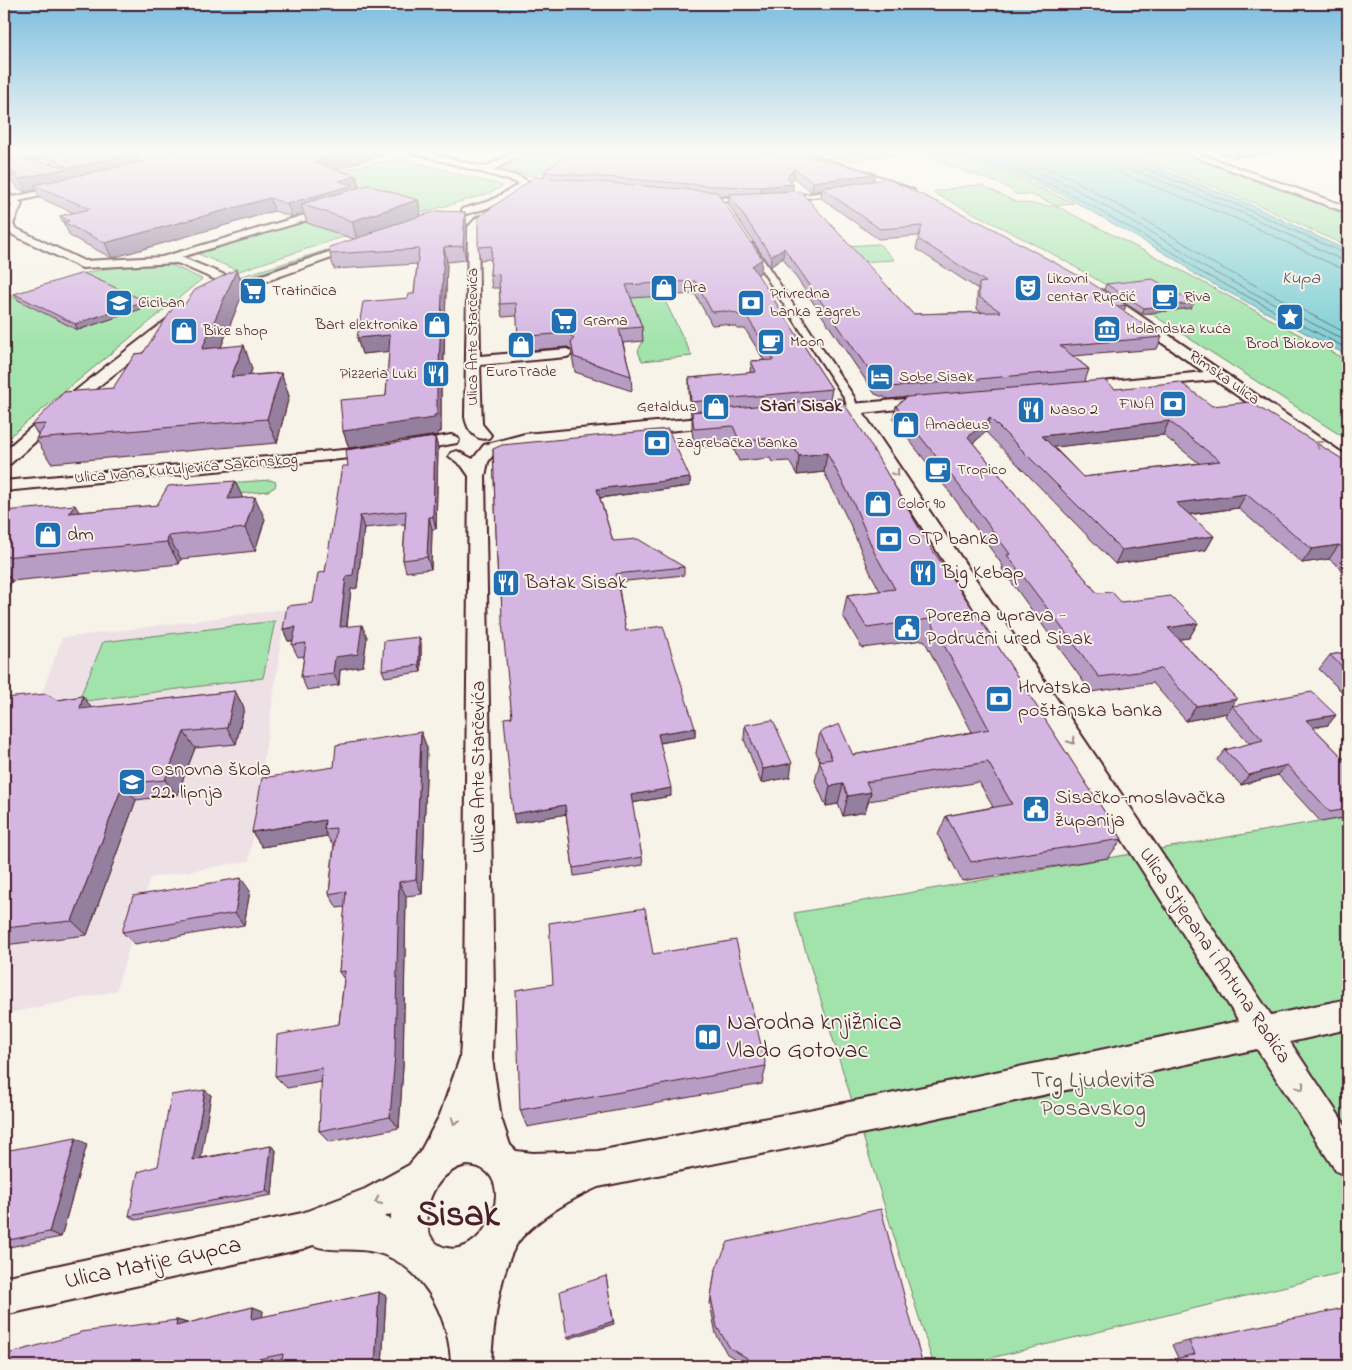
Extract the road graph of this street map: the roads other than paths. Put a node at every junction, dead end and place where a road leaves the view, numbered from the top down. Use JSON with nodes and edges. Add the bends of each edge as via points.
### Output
{"nodes":[{"id":1,"x":11,"y":216,"type":"edge"},
{"id":2,"x":311,"y":216,"type":"edge"},
{"id":3,"x":477,"y":216,"type":"edge"},
{"id":4,"x":479,"y":216,"type":"edge"},
{"id":5,"x":474,"y":221,"type":"junction"},
{"id":6,"x":746,"y":240,"type":"edge"},
{"id":7,"x":369,"y":242,"type":"edge"},
{"id":8,"x":164,"y":260,"type":"junction"},
{"id":9,"x":239,"y":285,"type":"junction"},
{"id":10,"x":1092,"y":289,"type":"edge"},
{"id":11,"x":202,"y":302,"type":"edge"},
{"id":12,"x":190,"y":309,"type":"edge"},
{"id":13,"x":567,"y":353,"type":"dead end"},
{"id":14,"x":473,"y":361,"type":"junction"},
{"id":15,"x":1218,"y":375,"type":"junction"},
{"id":16,"x":1063,"y":389,"type":"edge"},
{"id":17,"x":941,"y":401,"type":"edge"},
{"id":18,"x":853,"y":409,"type":"junction"},
{"id":19,"x":823,"y":412,"type":"edge"},
{"id":20,"x":473,"y":417,"type":"junction"},
{"id":21,"x":736,"y":419,"type":"edge"},
{"id":22,"x":486,"y":443,"type":"junction"},
{"id":23,"x":454,"y":447,"type":"junction"},
{"id":24,"x":4,"y":460,"type":"edge"},
{"id":25,"x":1348,"y":464,"type":"edge"},
{"id":26,"x":477,"y":476,"type":"junction"},
{"id":27,"x":4,"y":486,"type":"edge"},
{"id":28,"x":1348,"y":1014,"type":"edge"},
{"id":29,"x":1264,"y":1032,"type":"junction"},
{"id":30,"x":476,"y":1058,"type":"junction"},
{"id":31,"x":1348,"y":1159,"type":"edge"},
{"id":32,"x":502,"y":1162,"type":"junction"},
{"id":33,"x":598,"y":1169,"type":"junction"},
{"id":34,"x":427,"y":1170,"type":"junction"},
{"id":35,"x":302,"y":1231,"type":"junction"},
{"id":36,"x":503,"y":1233,"type":"junction"},
{"id":37,"x":425,"y":1257,"type":"junction"},
{"id":38,"x":4,"y":1296,"type":"edge"},
{"id":39,"x":471,"y":1358,"type":"edge"}],
"edges":[{"from":1,"to":8,"type":"street","via":[[8,222],[11,230],[76,263],[95,265]]},
{"from":2,"to":8,"type":"street"},
{"from":3,"to":5,"type":"street"},
{"from":4,"to":5,"type":"street"},
{"from":5,"to":14,"type":"street","name":"Ulica Ante Starčevića"},
{"from":6,"to":18,"type":"street","name":"Ulica Stjepana i Antuna Radića","via":[[849,397]]},
{"from":7,"to":9,"type":"street"},
{"from":8,"to":9,"type":"street","via":[[186,262]]},
{"from":9,"to":11,"type":"street"},
{"from":10,"to":15,"type":"street","name":"Rimska ulica"},
{"from":12,"to":24,"type":"street","via":[[30,435]]},
{"from":13,"to":14,"type":"street"},
{"from":14,"to":20,"type":"street","name":"Ulica Ante Starčevića"},
{"from":15,"to":16,"type":"street"},
{"from":25,"to":15,"type":"street","name":"Rimska ulica","one_way":true},
{"from":17,"to":18,"type":"street"},
{"from":18,"to":19,"type":"street"},
{"from":18,"to":29,"type":"street","name":"Ulica Stjepana i Antuna Radića","one_way":true},
{"from":20,"to":22,"type":"street","name":"Ulica Ante Starčevića","via":[[474,425]]},
{"from":20,"to":23,"type":"street","name":"Ulica Ante Starčevića"},
{"from":21,"to":22,"type":"street"},
{"from":22,"to":23,"type":"street","via":[[470,434]]},
{"from":22,"to":23,"type":"street","via":[[469,457]]},
{"from":22,"to":26,"type":"street","name":"Ulica Ante Starčevića"},
{"from":23,"to":26,"type":"street"},
{"from":23,"to":27,"type":"street","name":"Ulica Ivana Kukuljevića Sakcinskog","via":[[438,452],[369,453]]},
{"from":26,"to":30,"type":"street","name":"Ulica Ante Starčevića","via":[[480,993]]},
{"from":28,"to":29,"type":"street"},
{"from":29,"to":31,"type":"street","name":"Ulica Stjepana i Antuna Radića","one_way":true},
{"from":29,"to":33,"type":"street"},
{"from":30,"to":32,"type":"street","name":"Ulica Ante Starčevića","via":[[484,1118]]},
{"from":30,"to":34,"type":"street","name":"Ulica Ante Starčevića","one_way":true,"via":[[455,1122]]},
{"from":32,"to":33,"type":"street","via":[[533,1171]]},
{"from":32,"to":34,"type":"street","via":[[482,1149],[466,1148],[449,1152]]},
{"from":32,"to":36,"type":"street","via":[[513,1185],[514,1204]]},
{"from":33,"to":36,"type":"street","via":[[562,1184],[531,1203]]},
{"from":34,"to":35,"type":"street","name":"Ulica Matije Gupca","one_way":true,"via":[[400,1191]]},
{"from":34,"to":37,"type":"street","via":[[412,1196],[408,1216],[410,1236]]},
{"from":35,"to":37,"type":"street","name":"Ulica Matije Gupca","via":[[345,1229],[387,1235]]},
{"from":35,"to":38,"type":"street","name":"Ulica Matije Gupca"},
{"from":36,"to":37,"type":"street","via":[[484,1258],[466,1266],[448,1268]]},
{"from":36,"to":39,"type":"street","via":[[484,1276]]},
{"from":37,"to":39,"type":"street","via":[[456,1303]]}]}
